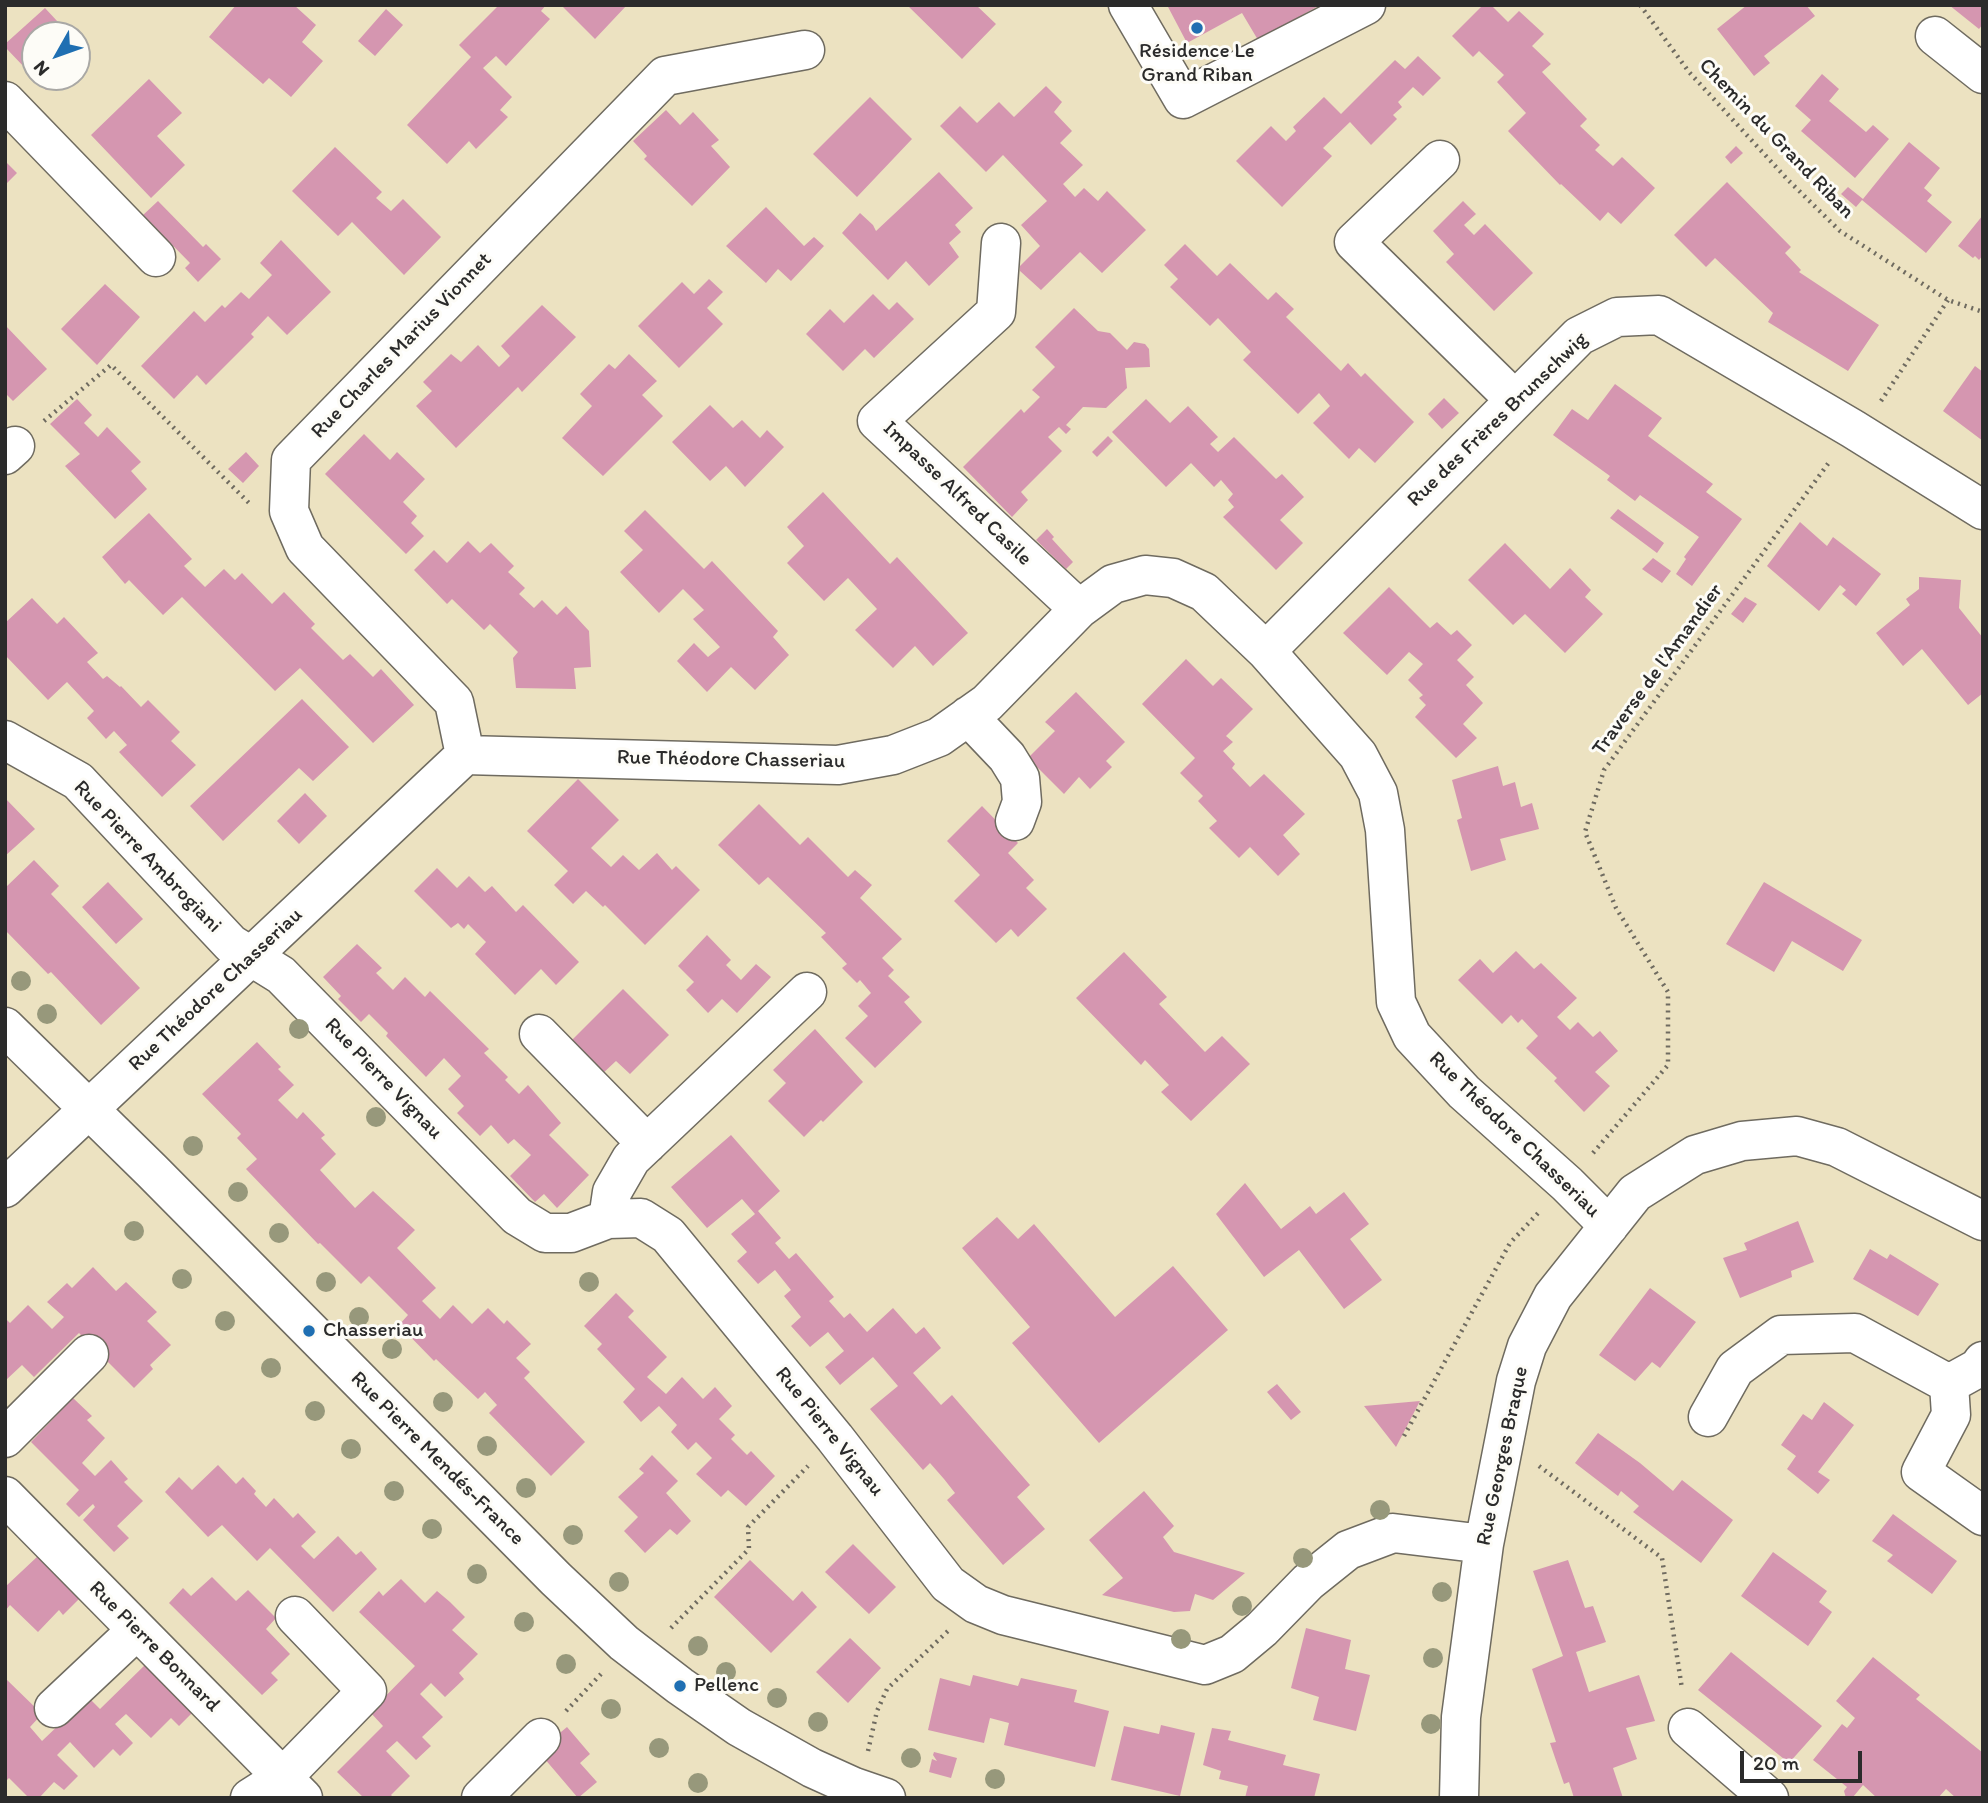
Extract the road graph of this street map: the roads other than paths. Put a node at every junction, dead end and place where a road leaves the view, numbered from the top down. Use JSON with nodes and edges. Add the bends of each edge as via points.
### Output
{"nodes":[{"id":1,"x":1128,"y":5,"type":"edge"},
{"id":2,"x":1366,"y":5,"type":"edge"},
{"id":3,"x":1935,"y":36,"type":"dead end"},
{"id":4,"x":805,"y":50,"type":"dead end"},
{"id":5,"x":1983,"y":74,"type":"edge"},
{"id":6,"x":5,"y":101,"type":"edge"},
{"id":7,"x":1440,"y":160,"type":"dead end"},
{"id":8,"x":1001,"y":243,"type":"dead end"},
{"id":9,"x":156,"y":257,"type":"dead end"},
{"id":10,"x":1515,"y":400,"type":"junction"},
{"id":11,"x":1983,"y":510,"type":"edge"},
{"id":12,"x":1079,"y":609,"type":"junction"},
{"id":13,"x":1266,"y":651,"type":"junction"},
{"id":14,"x":968,"y":716,"type":"junction"},
{"id":15,"x":5,"y":740,"type":"edge"},
{"id":16,"x":465,"y":755,"type":"junction"},
{"id":17,"x":1015,"y":821,"type":"dead end"},
{"id":18,"x":250,"y":956,"type":"junction"},
{"id":19,"x":807,"y":992,"type":"dead end"},
{"id":20,"x":5,"y":1027,"type":"edge"},
{"id":21,"x":539,"y":1034,"type":"dead end"},
{"id":22,"x":89,"y":1110,"type":"junction"},
{"id":23,"x":647,"y":1144,"type":"junction"},
{"id":24,"x":5,"y":1188,"type":"edge"},
{"id":25,"x":608,"y":1219,"type":"junction"},
{"id":26,"x":1983,"y":1221,"type":"edge"},
{"id":27,"x":1609,"y":1226,"type":"junction"},
{"id":28,"x":89,"y":1354,"type":"dead end"},
{"id":29,"x":1983,"y":1361,"type":"edge"},
{"id":30,"x":1949,"y":1384,"type":"junction"},
{"id":31,"x":1708,"y":1417,"type":"dead end"},
{"id":32,"x":5,"y":1438,"type":"edge"},
{"id":33,"x":5,"y":1496,"type":"edge"},
{"id":34,"x":1983,"y":1516,"type":"edge"},
{"id":35,"x":1484,"y":1544,"type":"junction"},
{"id":36,"x":295,"y":1616,"type":"dead end"},
{"id":37,"x":137,"y":1630,"type":"junction"},
{"id":38,"x":54,"y":1708,"type":"dead end"},
{"id":39,"x":1688,"y":1728,"type":"road end"},
{"id":40,"x":541,"y":1738,"type":"road end"},
{"id":41,"x":293,"y":1787,"type":"edge"},
{"id":42,"x":870,"y":1793,"type":"edge"},
{"id":43,"x":250,"y":1798,"type":"edge"},
{"id":44,"x":481,"y":1798,"type":"edge"},
{"id":45,"x":1459,"y":1798,"type":"edge"},
{"id":46,"x":1769,"y":1798,"type":"edge"}],
"edges":[{"from":1,"to":2,"type":"street","via":[[1183,99]]},
{"from":3,"to":5,"type":"street"},
{"from":4,"to":16,"type":"street","name":"Rue Charles Marius Vionnet","via":[[665,76],[291,460],[289,511],[305,548],[454,702]]},
{"from":6,"to":9,"type":"street"},
{"from":7,"to":10,"type":"street","via":[[1354,242]]},
{"from":8,"to":12,"type":"street","name":"Impasse Alfred Casile","via":[[996,312],[877,421]]},
{"from":10,"to":11,"type":"street","name":"Rue des Frères Brunschwig","via":[[1579,336],[1617,317],[1659,315]]},
{"from":10,"to":13,"type":"street","name":"Rue des Frères Brunschwig"},
{"from":12,"to":13,"type":"street","name":"Rue Théodore Chasseriau","via":[[1113,583],[1145,575],[1172,578],[1204,592]]},
{"from":12,"to":14,"type":"street","name":"Rue Théodore Chasseriau","via":[[987,703]]},
{"from":13,"to":27,"type":"street","name":"Rue Théodore Chasseriau","via":[[1357,755],[1378,793],[1385,830],[1396,1002],[1412,1036],[1464,1093]]},
{"from":14,"to":16,"type":"street","name":"Rue Théodore Chasseriau","via":[[939,737],[893,755],[838,765]]},
{"from":14,"to":17,"type":"street","via":[[1007,757],[1020,778],[1022,802]]},
{"from":15,"to":18,"type":"street","name":"Rue Pierre Ambrogiani","via":[[78,781],[231,944]]},
{"from":16,"to":18,"type":"street","name":"Rue Théodore Chasseriau"},
{"from":18,"to":22,"type":"street","name":"Rue Théodore Chasseriau"},
{"from":18,"to":25,"type":"street","name":"Rue Pierre Vignau","via":[[281,975],[517,1216],[545,1233],[571,1233]]},
{"from":19,"to":23,"type":"street"},
{"from":20,"to":22,"type":"street","name":"Rue Pierre Mendés-France"},
{"from":21,"to":23,"type":"street"},
{"from":22,"to":24,"type":"street"},
{"from":22,"to":42,"type":"street","name":"Rue Pierre Mendés-France","via":[[624,1643],[739,1727],[812,1768]]},
{"from":23,"to":25,"type":"street","via":[[631,1159],[612,1192]]},
{"from":25,"to":35,"type":"street","name":"Rue Pierre Vignau","via":[[641,1218],[668,1235],[948,1584],[976,1604],[1003,1615],[1205,1665],[1232,1654],[1348,1550],[1393,1533]]},
{"from":26,"to":27,"type":"street","name":"Rue Georges Braque","via":[[1837,1147],[1797,1136],[1742,1141],[1695,1155],[1635,1193]]},
{"from":27,"to":35,"type":"street","name":"Rue Georges Braque","via":[[1553,1296],[1527,1346],[1503,1439]]},
{"from":28,"to":32,"type":"street"},
{"from":29,"to":30,"type":"street"},
{"from":30,"to":31,"type":"street","via":[[1855,1333],[1781,1335],[1735,1368]]},
{"from":30,"to":34,"type":"street","via":[[1951,1415],[1921,1472]]},
{"from":33,"to":37,"type":"street","name":"Rue Pierre Bonnard"},
{"from":35,"to":45,"type":"street","name":"Rue Georges Braque","via":[[1461,1717]]},
{"from":36,"to":41,"type":"street","via":[[367,1691]]},
{"from":37,"to":38,"type":"street"},
{"from":37,"to":41,"type":"street","name":"Rue Pierre Bonnard"},
{"from":39,"to":46,"type":"street"},
{"from":40,"to":44,"type":"street"},
{"from":41,"to":43,"type":"street"}]}
